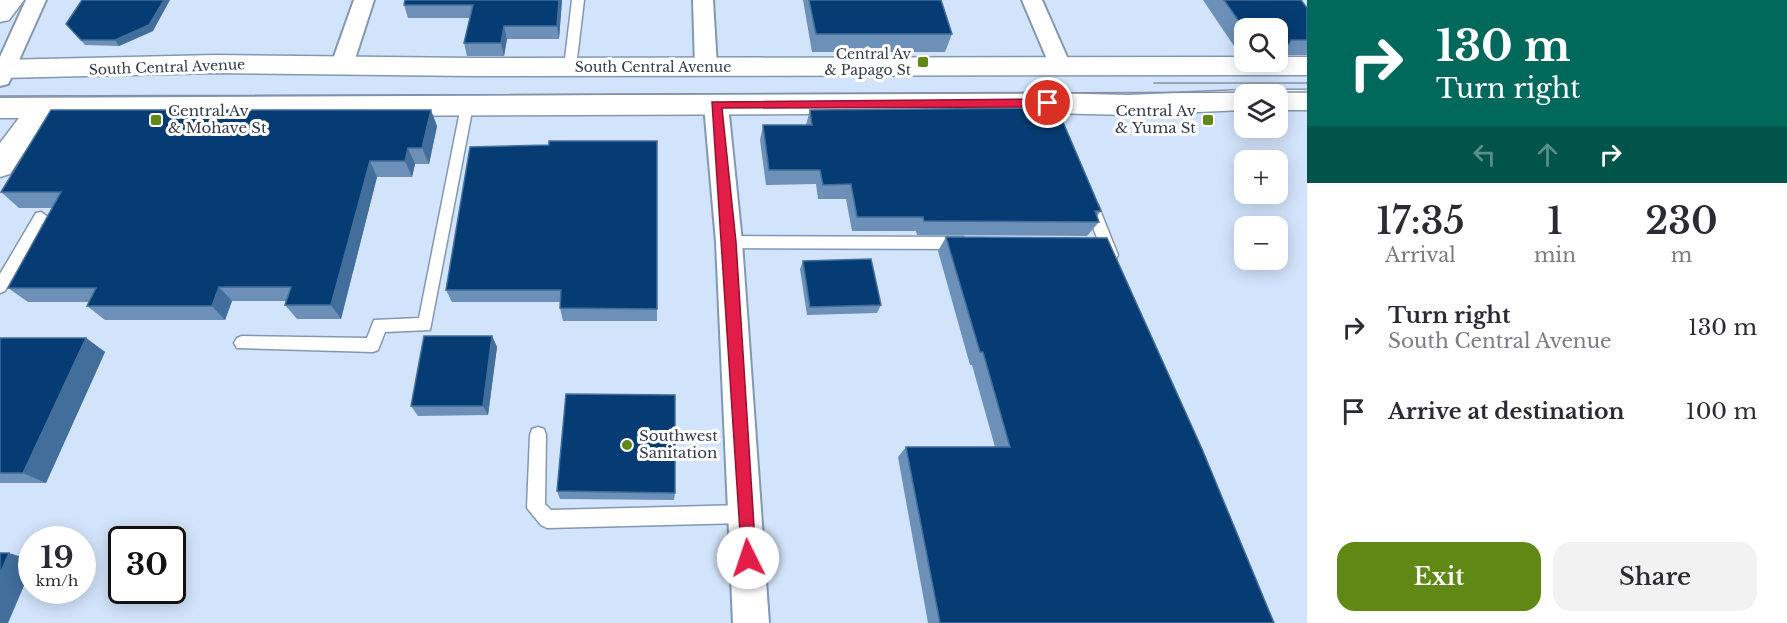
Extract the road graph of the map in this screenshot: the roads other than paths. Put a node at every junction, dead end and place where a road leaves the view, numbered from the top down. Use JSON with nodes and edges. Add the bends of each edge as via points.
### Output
{"nodes":[{"id":1,"x":12,"y":0,"type":"edge"},
{"id":2,"x":36,"y":0,"type":"edge"},
{"id":3,"x":364,"y":0,"type":"edge"},
{"id":4,"x":578,"y":0,"type":"edge"},
{"id":5,"x":703,"y":0,"type":"edge"},
{"id":6,"x":1032,"y":0,"type":"edge"},
{"id":7,"x":0,"y":14,"type":"edge"},
{"id":8,"x":342,"y":65,"type":"junction"},
{"id":9,"x":1060,"y":66,"type":"junction"},
{"id":10,"x":1307,"y":66,"type":"edge"},
{"id":11,"x":570,"y":67,"type":"junction"},
{"id":12,"x":706,"y":67,"type":"junction"},
{"id":13,"x":2,"y":72,"type":"edge"},
{"id":14,"x":1234,"y":100,"type":"edge"},
{"id":15,"x":1288,"y":100,"type":"edge"},
{"id":16,"x":1307,"y":100,"type":"edge"},
{"id":17,"x":716,"y":105,"type":"junction"},
{"id":18,"x":467,"y":106,"type":"junction"},
{"id":19,"x":0,"y":108,"type":"edge"},
{"id":20,"x":51,"y":108,"type":"junction"},
{"id":21,"x":0,"y":166,"type":"edge"},
{"id":22,"x":1084,"y":190,"type":"edge"},
{"id":23,"x":41,"y":217,"type":"dead end"},
{"id":24,"x":729,"y":242,"type":"junction"},
{"id":25,"x":977,"y":243,"type":"edge"},
{"id":26,"x":1116,"y":266,"type":"edge"},
{"id":27,"x":0,"y":287,"type":"edge"},
{"id":28,"x":242,"y":343,"type":"dead end"},
{"id":29,"x":538,"y":435,"type":"dead end"},
{"id":30,"x":745,"y":514,"type":"junction"},
{"id":31,"x":752,"y":623,"type":"edge"}],
"edges":[{"from":1,"to":7,"type":"main road"},
{"from":2,"to":13,"type":"street"},
{"from":3,"to":8,"type":"street"},
{"from":4,"to":11,"type":"lane"},
{"from":5,"to":12,"type":"street"},
{"from":6,"to":9,"type":"street"},
{"from":8,"to":11,"type":"main road","name":"South Central Avenue"},
{"from":8,"to":13,"type":"main road","name":"South Central Avenue","via":[[216,64]]},
{"from":9,"to":10,"type":"main road","name":"South Central Avenue"},
{"from":9,"to":12,"type":"main road","name":"South Central Avenue"},
{"from":11,"to":12,"type":"main road","name":"South Central Avenue"},
{"from":14,"to":17,"type":"main road","via":[[1053,113]]},
{"from":15,"to":16,"type":"main road"},
{"from":17,"to":18,"type":"main road"},
{"from":17,"to":24,"type":"street"},
{"from":18,"to":20,"type":"main road"},
{"from":18,"to":28,"type":"lane","via":[[425,325],[379,325],[373,345]]},
{"from":19,"to":20,"type":"main road"},
{"from":20,"to":21,"type":"main road","via":[[26,127]]},
{"from":22,"to":26,"type":"lane","via":[[1101,244]]},
{"from":23,"to":27,"type":"lane"},
{"from":24,"to":25,"type":"lane"},
{"from":24,"to":30,"type":"street"},
{"from":29,"to":30,"type":"lane","via":[[536,508],[547,519]]},
{"from":30,"to":31,"type":"street"}]}
